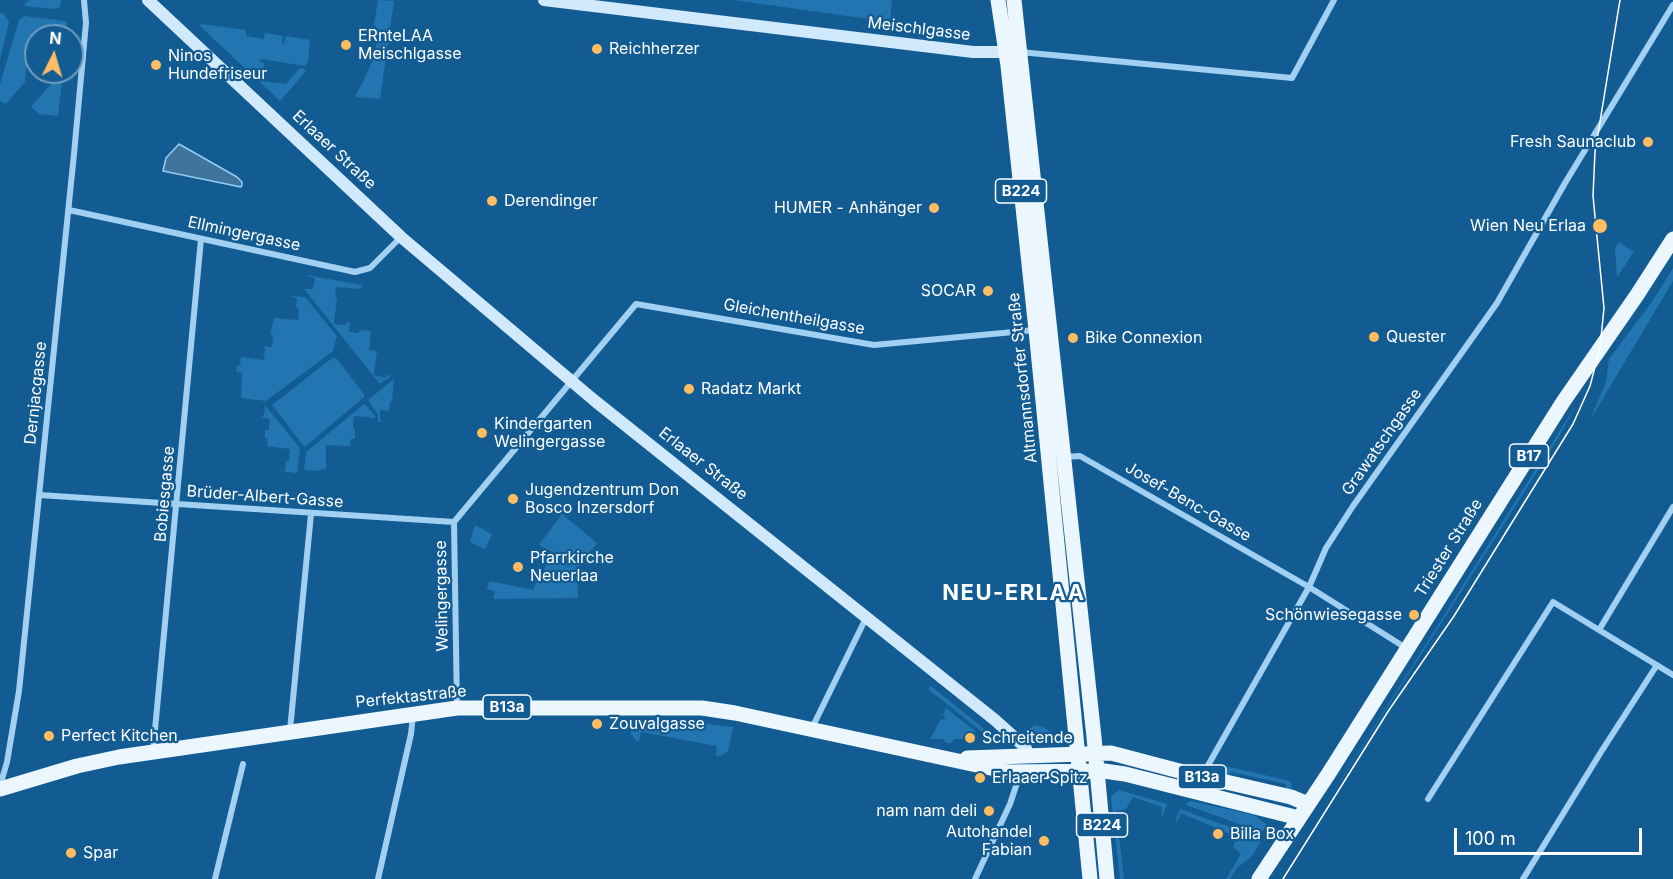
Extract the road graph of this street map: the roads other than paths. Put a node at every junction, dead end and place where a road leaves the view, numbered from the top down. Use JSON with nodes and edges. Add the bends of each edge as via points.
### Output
{"nodes":[{"id":1,"x":84,"y":0,"type":"edge"},
{"id":2,"x":148,"y":0,"type":"edge"},
{"id":3,"x":544,"y":0,"type":"edge"},
{"id":4,"x":998,"y":0,"type":"edge"},
{"id":5,"x":1014,"y":0,"type":"edge"},
{"id":6,"x":1334,"y":0,"type":"edge"},
{"id":7,"x":1673,"y":5,"type":"edge"},
{"id":8,"x":1013,"y":52,"type":"junction"},
{"id":9,"x":69,"y":210,"type":"junction"},
{"id":10,"x":401,"y":237,"type":"junction"},
{"id":11,"x":201,"y":238,"type":"junction"},
{"id":12,"x":1673,"y":239,"type":"edge"},
{"id":13,"x":1043,"y":330,"type":"junction"},
{"id":14,"x":571,"y":382,"type":"junction"},
{"id":15,"x":1056,"y":458,"type":"junction"},
{"id":16,"x":39,"y":495,"type":"junction"},
{"id":17,"x":177,"y":505,"type":"junction"},
{"id":18,"x":1673,"y":507,"type":"edge"},
{"id":19,"x":311,"y":514,"type":"junction"},
{"id":20,"x":454,"y":522,"type":"junction"},
{"id":21,"x":1309,"y":587,"type":"junction"},
{"id":22,"x":867,"y":617,"type":"junction"},
{"id":23,"x":1599,"y":630,"type":"junction"},
{"id":24,"x":1407,"y":649,"type":"junction"},
{"id":25,"x":1657,"y":665,"type":"junction"},
{"id":26,"x":1673,"y":675,"type":"edge"},
{"id":27,"x":457,"y":708,"type":"junction"},
{"id":28,"x":413,"y":713,"type":"junction"},
{"id":29,"x":810,"y":730,"type":"junction"},
{"id":30,"x":290,"y":731,"type":"junction"},
{"id":31,"x":153,"y":752,"type":"junction"},
{"id":32,"x":936,"y":756,"type":"junction"},
{"id":33,"x":1030,"y":757,"type":"junction"},
{"id":34,"x":1087,"y":762,"type":"junction"},
{"id":35,"x":243,"y":764,"type":"dead end"},
{"id":36,"x":1020,"y":773,"type":"junction"},
{"id":37,"x":1202,"y":777,"type":"junction"},
{"id":38,"x":0,"y":788,"type":"edge"},
{"id":39,"x":1428,"y":799,"type":"dead end"},
{"id":40,"x":1308,"y":804,"type":"junction"},
{"id":41,"x":1299,"y":818,"type":"junction"},
{"id":42,"x":215,"y":879,"type":"edge"},
{"id":43,"x":378,"y":879,"type":"edge"},
{"id":44,"x":975,"y":879,"type":"edge"},
{"id":45,"x":1090,"y":879,"type":"edge"},
{"id":46,"x":1107,"y":879,"type":"edge"},
{"id":47,"x":1259,"y":879,"type":"edge"},
{"id":48,"x":1523,"y":879,"type":"edge"}],
"edges":[{"from":1,"to":9,"type":"street","name":"Dernjacgasse","via":[[86,23]]},
{"from":2,"to":10,"type":"street","name":"Erlaaer Straße"},
{"from":3,"to":8,"type":"street","name":"Meischlgasse","via":[[973,52]]},
{"from":4,"to":8,"type":"main road","name":"Altmannsdorfer Straße","number":"B224"},
{"from":5,"to":8,"type":"main road","name":"Altmannsdorfer Straße","number":"B224"},
{"from":6,"to":8,"type":"street","name":"Meischlgasse","via":[[1292,78]]},
{"from":7,"to":21,"type":"street","name":"Grawatschgasse","via":[[1497,303],[1353,506],[1326,548]]},
{"from":8,"to":13,"type":"main road","name":"Altmannsdorfer Straße","number":"B224"},
{"from":9,"to":11,"type":"street","name":"Ellmingergasse"},
{"from":9,"to":16,"type":"street","name":"Dernjacgasse"},
{"from":10,"to":11,"type":"street","name":"Ellmingergasse","via":[[370,267],[355,272]]},
{"from":10,"to":14,"type":"street","name":"Erlaaer Straße"},
{"from":11,"to":17,"type":"street","name":"Bobiesgasse"},
{"from":12,"to":24,"type":"main road","name":"Triester Straße","number":"B17","via":[[1557,411]]},
{"from":13,"to":14,"type":"street","name":"Gleichentheilgasse","via":[[874,345],[636,304]]},
{"from":13,"to":15,"type":"main road","name":"Altmannsdorfer Straße","number":"B224"},
{"from":14,"to":20,"type":"street","name":"Welingergasse"},
{"from":14,"to":22,"type":"street","name":"Erlaaer Straße"},
{"from":15,"to":21,"type":"street","name":"Josef-Benc-Gasse","via":[[1080,456]]},
{"from":15,"to":34,"type":"main road","name":"Altmannsdorfer Straße","number":"B224"},
{"from":16,"to":17,"type":"street","name":"Brüder-Albert-Gasse"},
{"from":16,"to":38,"type":"street","name":"Dernjacgasse","via":[[19,692]]},
{"from":17,"to":19,"type":"street","name":"Brüder-Albert-Gasse"},
{"from":17,"to":31,"type":"street","name":"Bobiesgasse"},
{"from":18,"to":23,"type":"street"},
{"from":19,"to":20,"type":"street","name":"Brüder-Albert-Gasse"},
{"from":19,"to":30,"type":"street"},
{"from":20,"to":27,"type":"street","name":"Welingergasse"},
{"from":21,"to":24,"type":"street"},
{"from":21,"to":37,"type":"street","name":"Grawatschgasse"},
{"from":22,"to":29,"type":"street"},
{"from":22,"to":33,"type":"street","name":"Erlaaer Straße","via":[[995,720],[1025,747]]},
{"from":23,"to":25,"type":"street"},
{"from":23,"to":39,"type":"street","via":[[1553,602]]},
{"from":24,"to":40,"type":"main road","name":"Triester Straße","number":"B17"},
{"from":25,"to":26,"type":"street"},
{"from":25,"to":48,"type":"street"},
{"from":27,"to":28,"type":"main road","name":"Perfektastraße","number":"B13a"},
{"from":27,"to":29,"type":"main road","name":"Perfektastraße","number":"B13a","via":[[702,708]]},
{"from":28,"to":30,"type":"main road","name":"Perfektastraße","number":"B13a"},
{"from":28,"to":43,"type":"street"},
{"from":29,"to":32,"type":"main road","name":"Perfektastraße","number":"B13a"},
{"from":30,"to":31,"type":"main road","name":"Perfektastraße","number":"B13a"},
{"from":31,"to":38,"type":"main road","name":"Perfektastraße","number":"B13a","via":[[98,761]]},
{"from":32,"to":33,"type":"main road","name":"Perfektastraße","number":"B13a"},
{"from":32,"to":36,"type":"main road","name":"Perfektastraße","number":"B13a"},
{"from":33,"to":34,"type":"main road","number":"B13a"},
{"from":34,"to":36,"type":"main road","number":"B13a"},
{"from":34,"to":37,"type":"main road","number":"B13a","via":[[1111,753]]},
{"from":34,"to":41,"type":"main road","number":"B13a"},
{"from":34,"to":45,"type":"main road","name":"Altmannsdorfer Straße","number":"B224"},
{"from":34,"to":46,"type":"main road","name":"Altmannsdorfer Straße","number":"B224"},
{"from":35,"to":42,"type":"street"},
{"from":36,"to":44,"type":"street"},
{"from":37,"to":40,"type":"main road","number":"B13a"},
{"from":40,"to":41,"type":"main road","name":"Triester Straße","number":"B17"},
{"from":41,"to":47,"type":"main road","name":"Triester Straße","number":"B17"}]}
